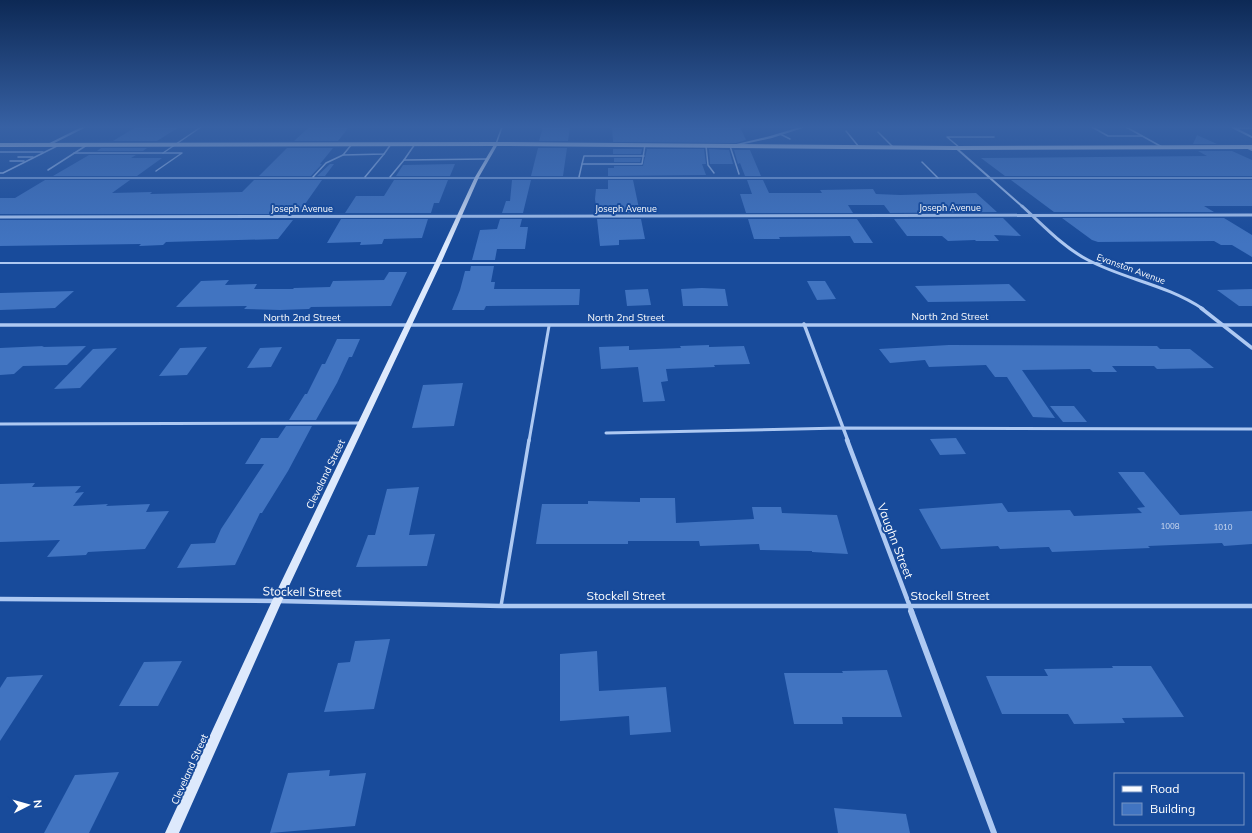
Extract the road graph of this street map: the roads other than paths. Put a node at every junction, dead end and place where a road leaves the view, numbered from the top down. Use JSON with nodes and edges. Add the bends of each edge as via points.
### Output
{"nodes":[{"id":1,"x":17,"y":166,"type":"edge"},
{"id":2,"x":54,"y":166,"type":"edge"},
{"id":3,"x":163,"y":166,"type":"edge"},
{"id":4,"x":323,"y":166,"type":"edge"},
{"id":5,"x":374,"y":166,"type":"edge"},
{"id":6,"x":399,"y":166,"type":"edge"},
{"id":7,"x":483,"y":166,"type":"edge"},
{"id":8,"x":582,"y":166,"type":"edge"},
{"id":9,"x":709,"y":166,"type":"edge"},
{"id":10,"x":736,"y":166,"type":"edge"},
{"id":11,"x":926,"y":166,"type":"edge"},
{"id":12,"x":977,"y":166,"type":"edge"},
{"id":13,"x":48,"y":170,"type":"dead end"},
{"id":14,"x":156,"y":171,"type":"dead end"},
{"id":15,"x":0,"y":173,"type":"edge"},
{"id":16,"x":714,"y":173,"type":"dead end"},
{"id":17,"x":739,"y":174,"type":"dead end"},
{"id":18,"x":313,"y":177,"type":"junction"},
{"id":19,"x":365,"y":177,"type":"junction"},
{"id":20,"x":390,"y":177,"type":"junction"},
{"id":21,"x":477,"y":177,"type":"junction"},
{"id":22,"x":579,"y":177,"type":"junction"},
{"id":23,"x":0,"y":178,"type":"edge"},
{"id":24,"x":938,"y":178,"type":"junction"},
{"id":25,"x":990,"y":178,"type":"junction"},
{"id":26,"x":1252,"y":178,"type":"edge"},
{"id":27,"x":1031,"y":215,"type":"junction"},
{"id":28,"x":1252,"y":215,"type":"edge"},
{"id":29,"x":460,"y":216,"type":"junction"},
{"id":30,"x":0,"y":217,"type":"edge"},
{"id":31,"x":0,"y":263,"type":"edge"},
{"id":32,"x":438,"y":263,"type":"junction"},
{"id":33,"x":1252,"y":263,"type":"edge"},
{"id":34,"x":1093,"y":264,"type":"junction"},
{"id":35,"x":804,"y":324,"type":"junction"},
{"id":36,"x":0,"y":325,"type":"edge"},
{"id":37,"x":409,"y":325,"type":"junction"},
{"id":38,"x":1223,"y":325,"type":"junction"},
{"id":39,"x":1252,"y":325,"type":"edge"},
{"id":40,"x":549,"y":326,"type":"junction"},
{"id":41,"x":1252,"y":348,"type":"edge"},
{"id":42,"x":362,"y":423,"type":"junction"},
{"id":43,"x":0,"y":424,"type":"edge"},
{"id":44,"x":842,"y":428,"type":"junction"},
{"id":45,"x":1252,"y":429,"type":"edge"},
{"id":46,"x":606,"y":433,"type":"dead end"},
{"id":47,"x":0,"y":599,"type":"edge"},
{"id":48,"x":277,"y":601,"type":"junction"},
{"id":49,"x":501,"y":606,"type":"junction"},
{"id":50,"x":909,"y":606,"type":"junction"},
{"id":51,"x":1252,"y":606,"type":"edge"},
{"id":52,"x":172,"y":833,"type":"edge"},
{"id":53,"x":994,"y":833,"type":"edge"}],
"edges":[{"from":1,"to":15,"type":"lane"},
{"from":2,"to":13,"type":"lane"},
{"from":3,"to":14,"type":"lane"},
{"from":4,"to":18,"type":"lane"},
{"from":5,"to":19,"type":"lane"},
{"from":6,"to":20,"type":"lane"},
{"from":7,"to":21,"type":"main road","name":"Cleveland Street"},
{"from":8,"to":22,"type":"lane"},
{"from":9,"to":16,"type":"lane"},
{"from":10,"to":17,"type":"lane"},
{"from":11,"to":24,"type":"lane"},
{"from":12,"to":25,"type":"street","name":"Evanston Avenue"},
{"from":18,"to":19,"type":"lane"},
{"from":18,"to":23,"type":"lane"},
{"from":19,"to":20,"type":"lane"},
{"from":20,"to":21,"type":"lane"},
{"from":21,"to":22,"type":"lane"},
{"from":21,"to":29,"type":"main road","name":"Cleveland Street"},
{"from":22,"to":24,"type":"lane"},
{"from":24,"to":25,"type":"lane"},
{"from":25,"to":26,"type":"lane"},
{"from":25,"to":27,"type":"street","name":"Evanston Avenue"},
{"from":27,"to":28,"type":"street","name":"Joseph Avenue"},
{"from":27,"to":29,"type":"street","name":"Joseph Avenue"},
{"from":27,"to":34,"type":"street","name":"Evanston Avenue","via":[[1078,255]]},
{"from":29,"to":30,"type":"street","name":"Joseph Avenue"},
{"from":29,"to":32,"type":"main road","name":"Cleveland Street"},
{"from":31,"to":32,"type":"lane"},
{"from":32,"to":34,"type":"lane"},
{"from":32,"to":37,"type":"main road","name":"Cleveland Street"},
{"from":33,"to":34,"type":"lane"},
{"from":34,"to":38,"type":"street","name":"Evanston Avenue","via":[[1174,293],[1205,310]]},
{"from":35,"to":38,"type":"street","name":"North 2nd Street"},
{"from":35,"to":40,"type":"street","name":"North 2nd Street"},
{"from":35,"to":44,"type":"street","name":"Vaughn Street"},
{"from":36,"to":37,"type":"street","name":"North 2nd Street"},
{"from":37,"to":40,"type":"street","name":"North 2nd Street"},
{"from":37,"to":42,"type":"main road","name":"Cleveland Street"},
{"from":38,"to":39,"type":"street","name":"North 2nd Street"},
{"from":38,"to":41,"type":"street","name":"Evanston Avenue"},
{"from":40,"to":49,"type":"lane"},
{"from":42,"to":43,"type":"lane"},
{"from":42,"to":48,"type":"main road","name":"Cleveland Street"},
{"from":44,"to":45,"type":"lane"},
{"from":44,"to":46,"type":"lane"},
{"from":44,"to":50,"type":"street","name":"Vaughn Street"},
{"from":47,"to":48,"type":"street","name":"Stockell Street"},
{"from":48,"to":49,"type":"street","name":"Stockell Street"},
{"from":48,"to":52,"type":"main road","name":"Cleveland Street"},
{"from":49,"to":50,"type":"street","name":"Stockell Street"},
{"from":50,"to":51,"type":"street","name":"Stockell Street"},
{"from":50,"to":53,"type":"street","name":"Vaughn Street"}]}
